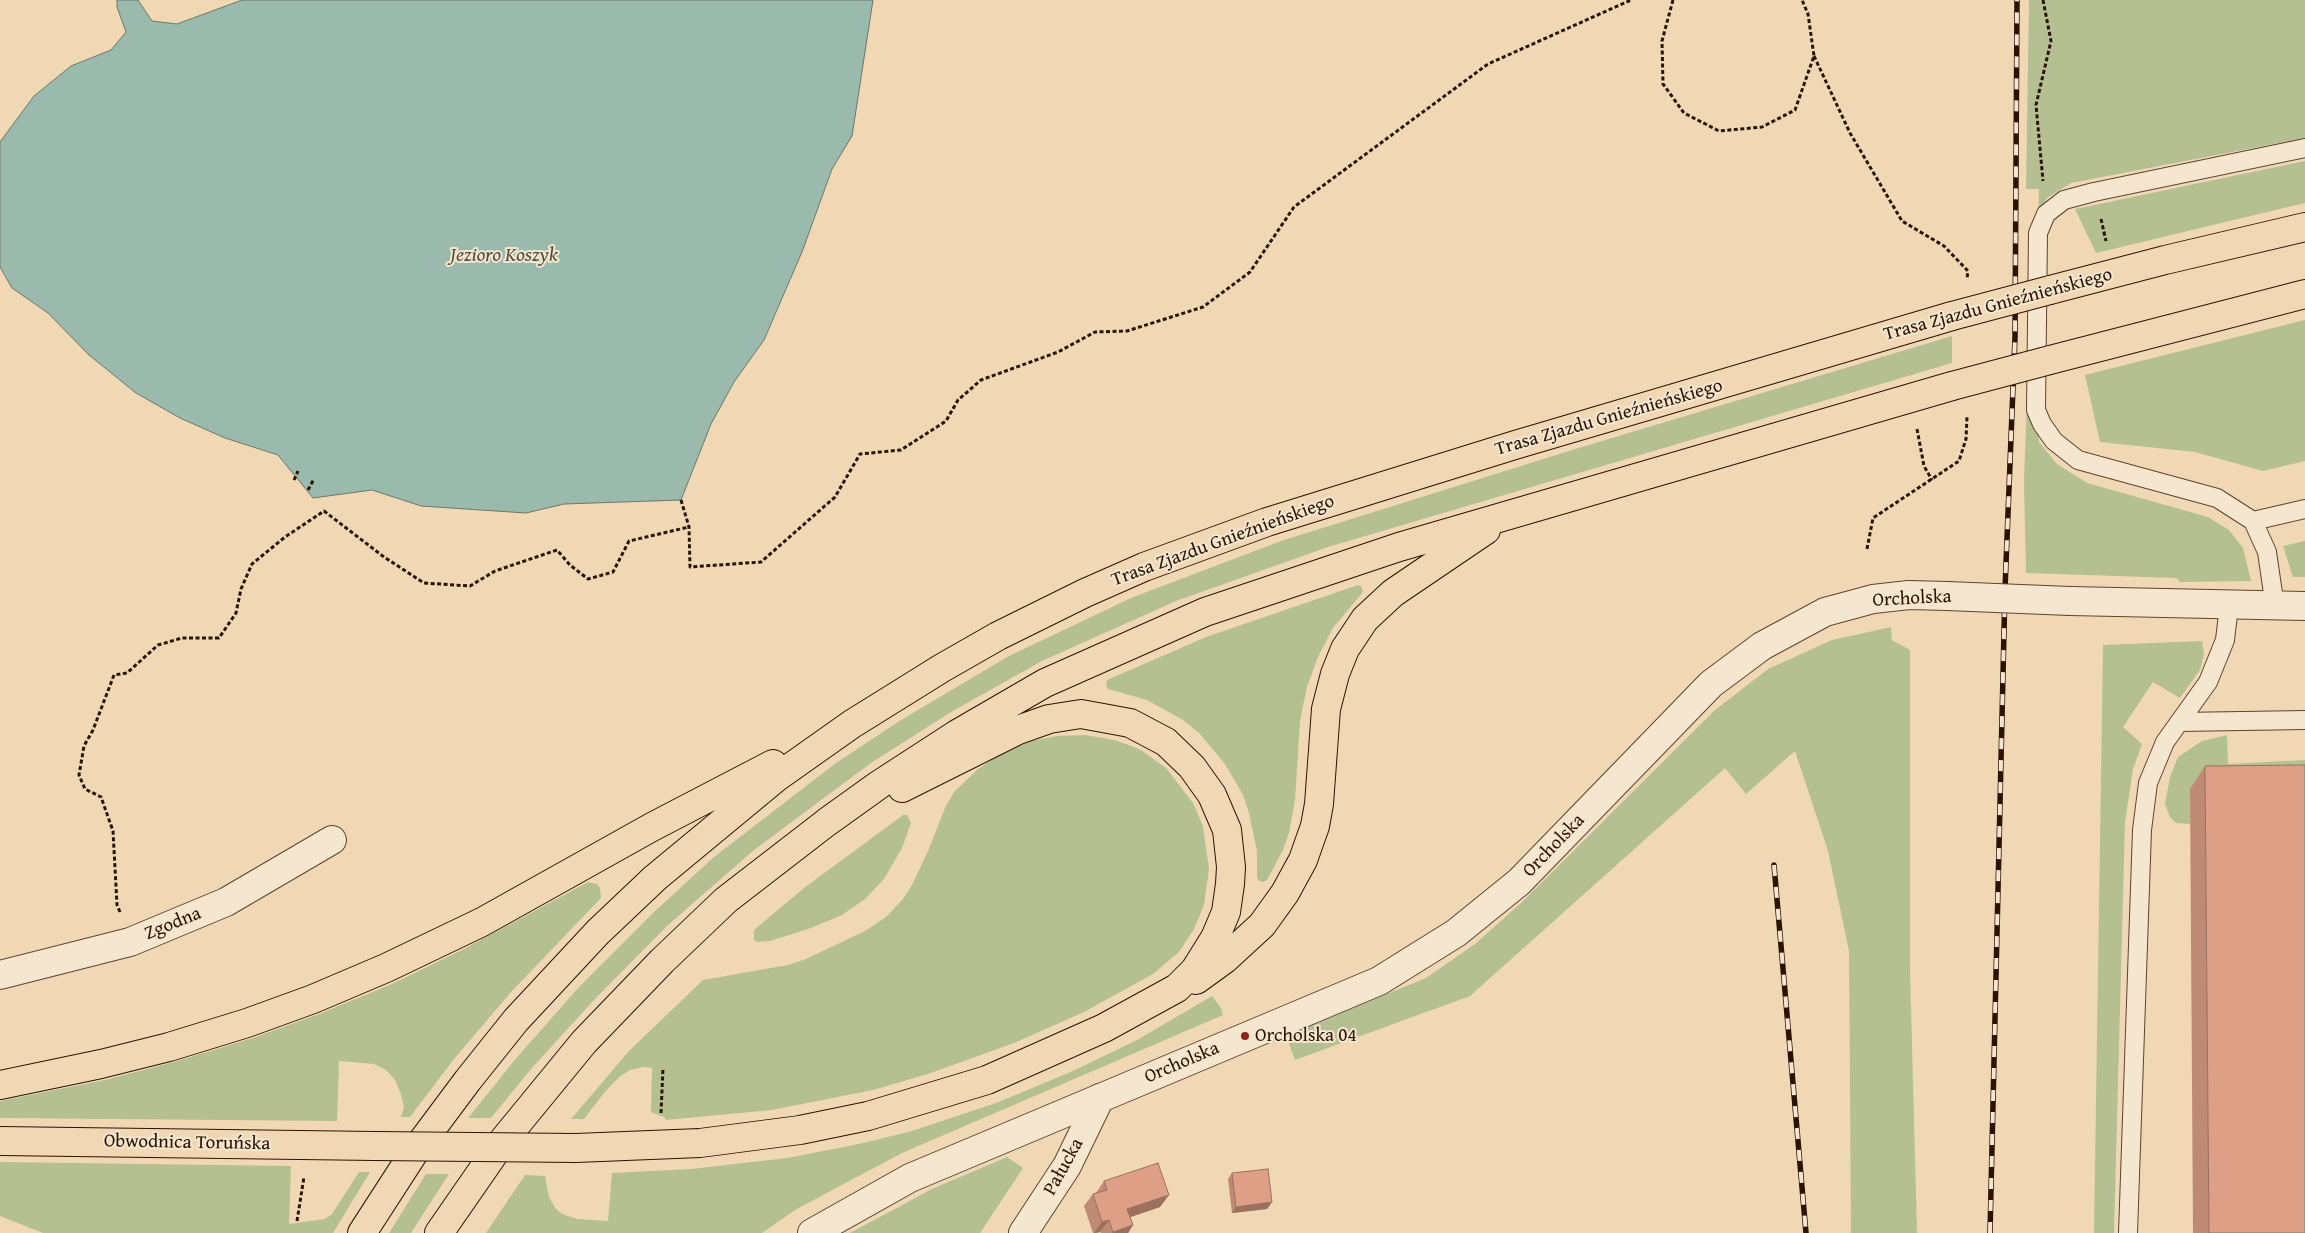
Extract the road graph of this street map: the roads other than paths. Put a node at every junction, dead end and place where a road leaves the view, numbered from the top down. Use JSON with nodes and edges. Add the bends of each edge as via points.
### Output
{"nodes":[{"id":1,"x":2305,"y":148,"type":"edge"},
{"id":2,"x":2305,"y":227,"type":"edge"},
{"id":3,"x":2305,"y":294,"type":"edge"},
{"id":4,"x":2305,"y":509,"type":"edge"},
{"id":5,"x":1510,"y":514,"type":"junction"},
{"id":6,"x":2254,"y":521,"type":"junction"},
{"id":7,"x":2229,"y":606,"type":"junction"},
{"id":8,"x":2305,"y":606,"type":"edge"},
{"id":9,"x":2275,"y":607,"type":"junction"},
{"id":10,"x":2305,"y":720,"type":"edge"},
{"id":11,"x":2179,"y":722,"type":"junction"},
{"id":12,"x":852,"y":724,"type":"junction"},
{"id":13,"x":332,"y":840,"type":"dead end"},
{"id":14,"x":801,"y":841,"type":"junction"},
{"id":15,"x":0,"y":975,"type":"edge"},
{"id":16,"x":1161,"y":997,"type":"junction"},
{"id":17,"x":0,"y":1085,"type":"edge"},
{"id":18,"x":1100,"y":1098,"type":"junction"},
{"id":19,"x":0,"y":1141,"type":"edge"},
{"id":20,"x":362,"y":1233,"type":"edge"},
{"id":21,"x":439,"y":1233,"type":"edge"},
{"id":22,"x":812,"y":1233,"type":"edge"},
{"id":23,"x":1023,"y":1233,"type":"edge"},
{"id":24,"x":2128,"y":1233,"type":"edge"}],
"edges":[{"from":1,"to":6,"type":"lane","via":[[2064,200],[2046,214],[2038,233],[2036,410],[2054,441],[2078,460],[2217,498]]},
{"from":2,"to":12,"type":"main road","name":"Trasa Zjazdu Gnieźnieńskiego","bridge":true,"via":[[1952,316],[1360,492],[1206,544],[1144,568],[1028,621],[915,684]]},
{"from":3,"to":5,"type":"main road","bridge":true,"via":[[1952,386]]},
{"from":4,"to":6,"type":"lane"},
{"from":5,"to":14,"type":"main road","via":[[1205,612],[1045,684],[957,734]]},
{"from":5,"to":16,"type":"main road","via":[[1393,593],[1365,620],[1345,649],[1335,674],[1325,716],[1322,784],[1316,818],[1311,840],[1294,878],[1275,909],[1246,941],[1201,978]]},
{"from":6,"to":9,"type":"lane","via":[[2267,552]]},
{"from":7,"to":9,"type":"street","name":"Orcholska"},
{"from":7,"to":11,"type":"lane","via":[[2225,640],[2208,682]]},
{"from":7,"to":18,"type":"street","name":"Orcholska","bridge":true,"via":[[1909,595],[1874,599],[1825,612],[1762,646],[1711,684],[1519,882],[1456,933],[1378,981]]},
{"from":8,"to":9,"type":"street","name":"Orcholska"},
{"from":10,"to":11,"type":"lane"},
{"from":11,"to":24,"type":"lane","via":[[2165,742],[2148,783],[2142,830]]},
{"from":12,"to":17,"type":"main road","via":[[652,827],[482,922],[313,999],[207,1036],[101,1064]]},
{"from":12,"to":20,"type":"main road","name":"Trasa Zjazdu Gnieźnieńskiego","via":[[718,824],[655,878],[568,963],[468,1080],[415,1151]]},
{"from":13,"to":15,"type":"street","name":"Zgodna","via":[[226,902],[130,942]]},
{"from":14,"to":16,"type":"main road","via":[[900,788],[1048,719],[1081,714],[1130,723],[1166,742],[1192,767],[1212,795],[1227,830],[1231,867],[1226,912],[1209,949],[1186,979]]},
{"from":14,"to":21,"type":"main road","via":[[726,900],[608,1016],[502,1142]]},
{"from":16,"to":19,"type":"main road","name":"Obwodnica Toruńska","bridge":true,"via":[[1080,1040],[987,1080],[868,1116],[733,1140],[576,1148]]},
{"from":18,"to":22,"type":"street","name":"Orcholska","via":[[910,1178]]},
{"from":18,"to":23,"type":"street","name":"Pałucka","via":[[1067,1166]]}]}
